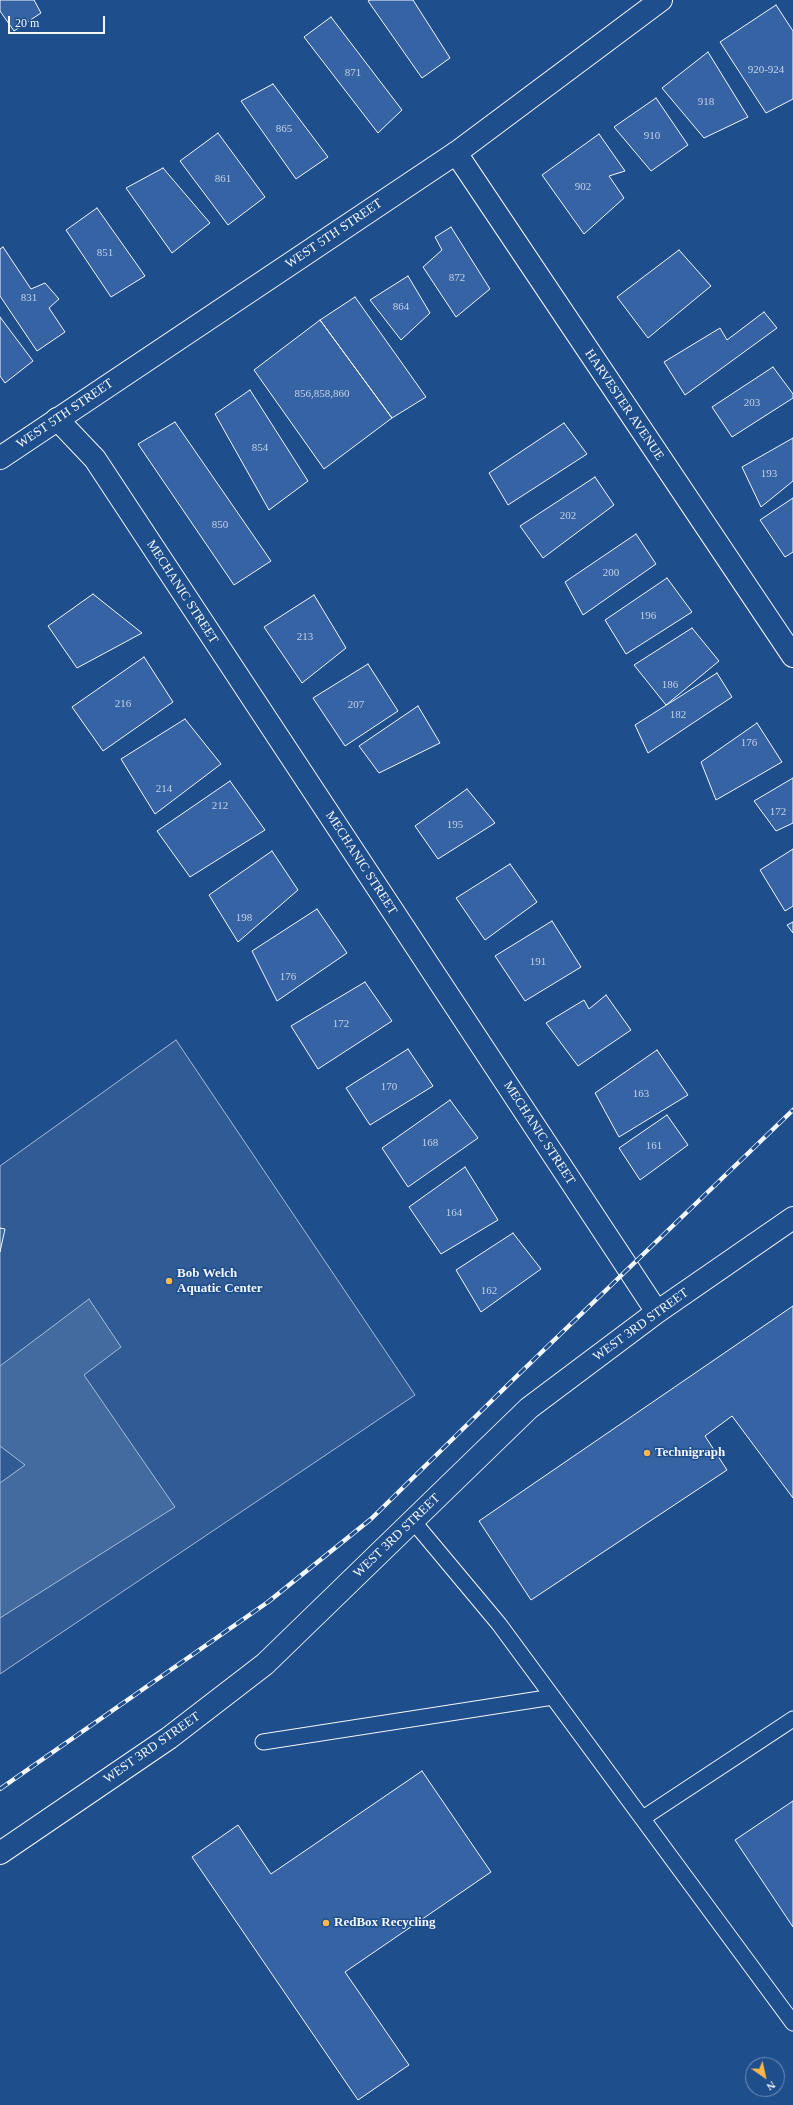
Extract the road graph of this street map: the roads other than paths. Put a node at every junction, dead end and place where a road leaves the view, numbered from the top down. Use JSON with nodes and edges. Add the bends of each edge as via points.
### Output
{"nodes":[{"id":1,"x":661,"y":0,"type":"edge"},
{"id":2,"x":456,"y":153,"type":"junction"},
{"id":3,"x":57,"y":419,"type":"junction"},
{"id":4,"x":0,"y":458,"type":"edge"},
{"id":5,"x":793,"y":656,"type":"edge"},
{"id":6,"x":793,"y":1218,"type":"edge"},
{"id":7,"x":657,"y":1312,"type":"junction"},
{"id":8,"x":413,"y":1521,"type":"junction"},
{"id":9,"x":553,"y":1697,"type":"junction"},
{"id":10,"x":793,"y":1719,"type":"edge"},
{"id":11,"x":263,"y":1742,"type":"dead end"},
{"id":12,"x":643,"y":1818,"type":"junction"},
{"id":13,"x":0,"y":1853,"type":"edge"},
{"id":14,"x":793,"y":2023,"type":"edge"}],
"edges":[{"from":1,"to":2,"type":"street","name":"WEST 5TH STREET"},
{"from":2,"to":3,"type":"street","name":"WEST 5TH STREET"},
{"from":2,"to":5,"type":"street","name":"HARVESTER AVENUE"},
{"from":3,"to":4,"type":"street","name":"WEST 5TH STREET"},
{"from":3,"to":7,"type":"street","name":"MECHANIC STREET","via":[[95,459]]},
{"from":6,"to":7,"type":"street","name":"WEST 3RD STREET"},
{"from":7,"to":8,"type":"street","name":"WEST 3RD STREET","via":[[529,1408]]},
{"from":8,"to":9,"type":"lane","via":[[499,1624]]},
{"from":8,"to":13,"type":"street","name":"WEST 3RD STREET","via":[[265,1664],[170,1738]]},
{"from":9,"to":11,"type":"lane"},
{"from":9,"to":12,"type":"lane"},
{"from":10,"to":12,"type":"lane"},
{"from":12,"to":14,"type":"lane"}]}
